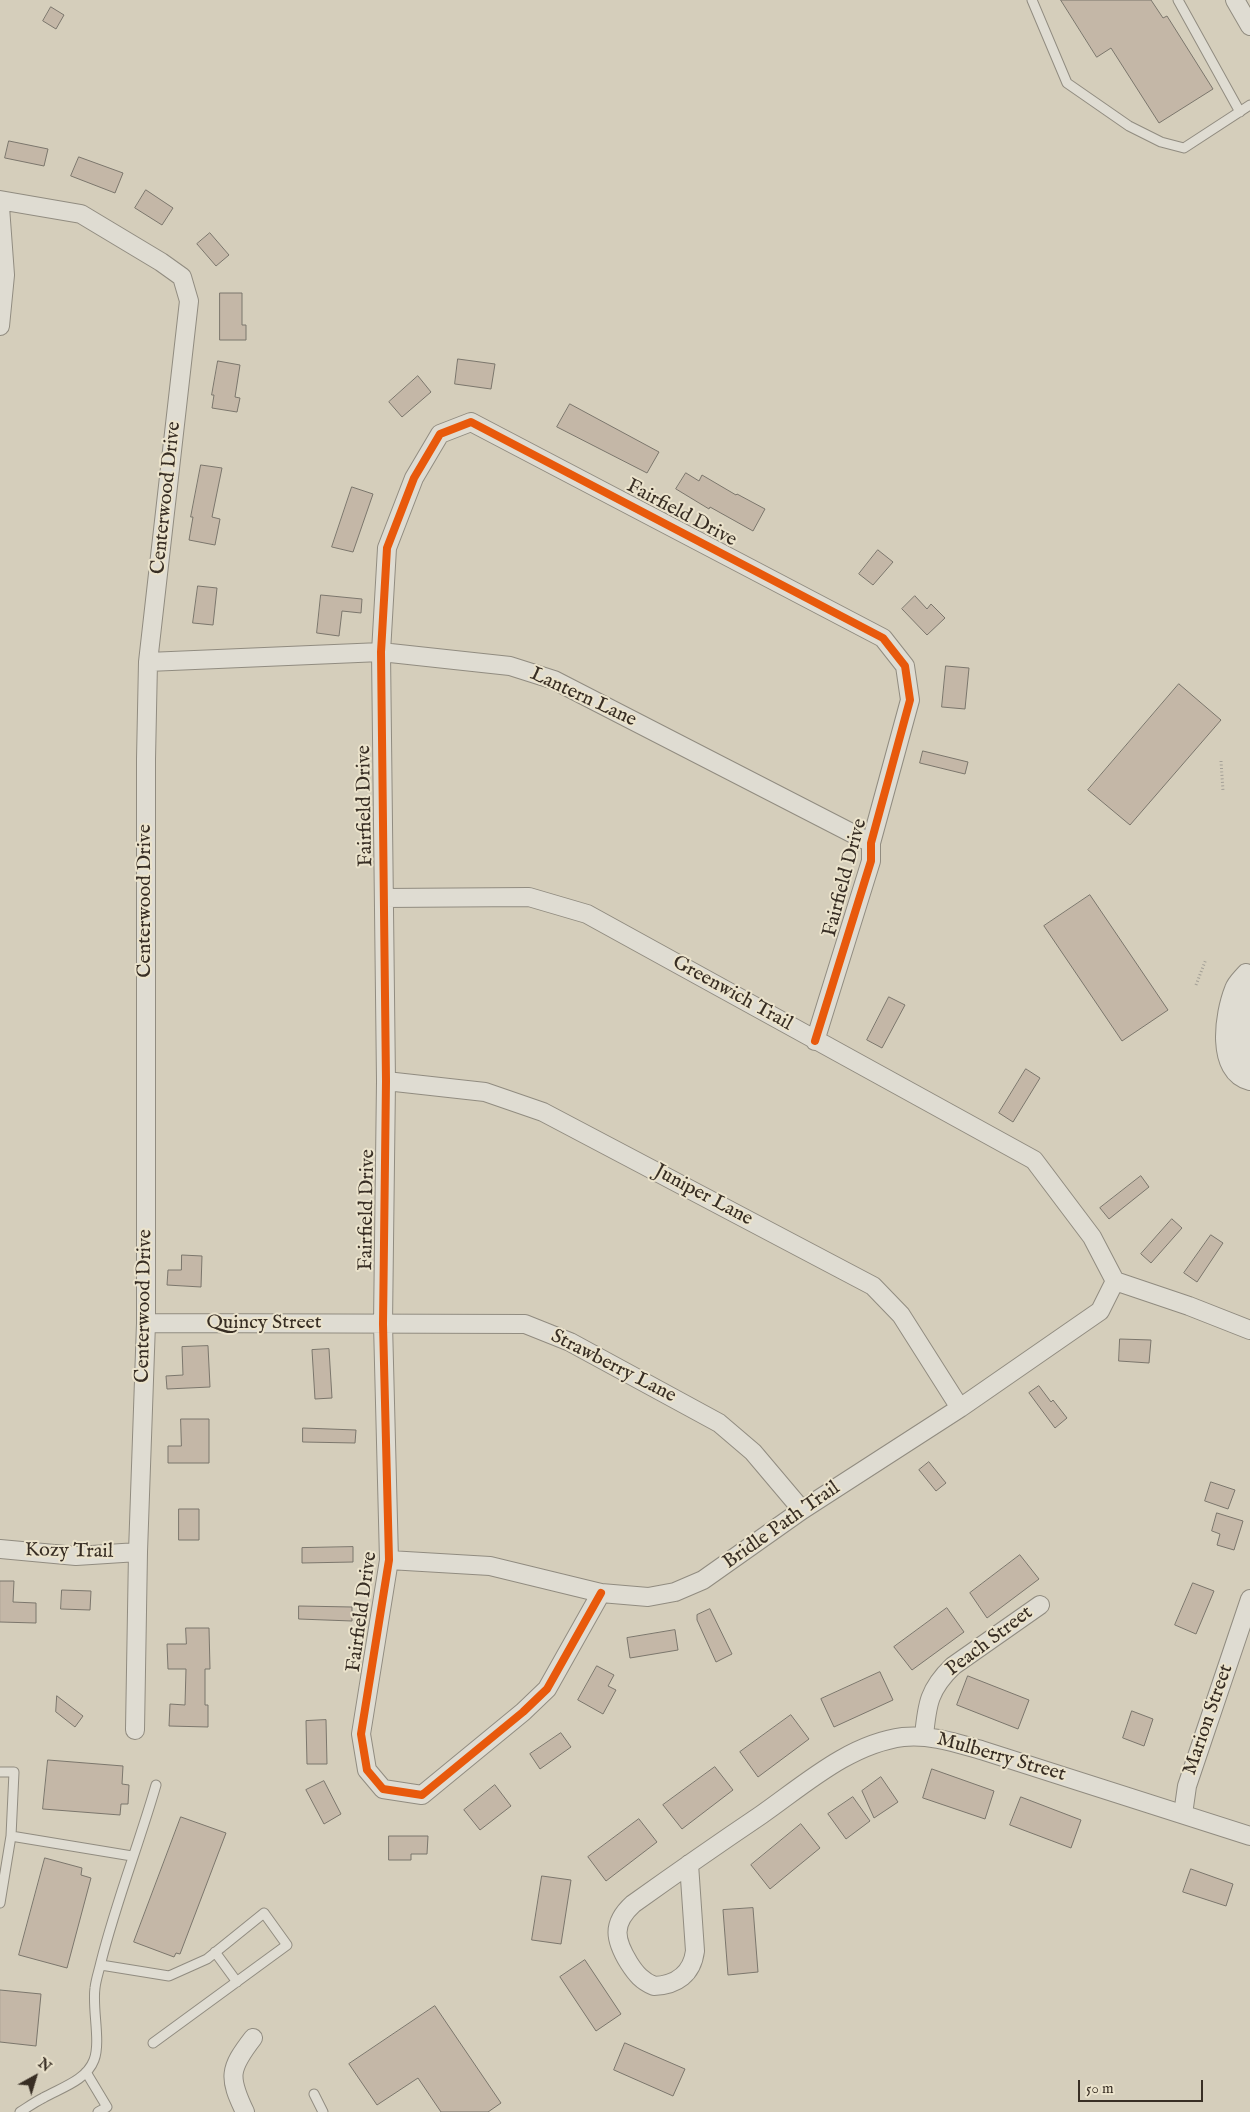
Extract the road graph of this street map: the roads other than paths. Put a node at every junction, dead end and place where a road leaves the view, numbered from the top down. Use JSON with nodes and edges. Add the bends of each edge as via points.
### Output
{"nodes":[{"id":1,"x":1032,"y":0,"type":"edge"},
{"id":2,"x":1178,"y":0,"type":"edge"},
{"id":3,"x":1235,"y":0,"type":"edge"},
{"id":4,"x":1250,"y":26,"type":"edge"},
{"id":5,"x":1250,"y":105,"type":"edge"},
{"id":6,"x":1240,"y":112,"type":"junction"},
{"id":7,"x":0,"y":200,"type":"edge"},
{"id":8,"x":0,"y":207,"type":"edge"},
{"id":9,"x":0,"y":326,"type":"edge"},
{"id":10,"x":381,"y":652,"type":"junction"},
{"id":11,"x":148,"y":662,"type":"junction"},
{"id":12,"x":872,"y":844,"type":"junction"},
{"id":13,"x":384,"y":898,"type":"junction"},
{"id":14,"x":815,"y":1041,"type":"junction"},
{"id":15,"x":1250,"y":1067,"type":"edge"},
{"id":16,"x":386,"y":1081,"type":"junction"},
{"id":17,"x":1250,"y":1081,"type":"edge"},
{"id":18,"x":1115,"y":1281,"type":"junction"},
{"id":19,"x":146,"y":1323,"type":"junction"},
{"id":20,"x":383,"y":1324,"type":"junction"},
{"id":21,"x":1250,"y":1330,"type":"edge"},
{"id":22,"x":960,"y":1408,"type":"junction"},
{"id":23,"x":802,"y":1510,"type":"junction"},
{"id":24,"x":0,"y":1549,"type":"edge"},
{"id":25,"x":138,"y":1552,"type":"junction"},
{"id":26,"x":389,"y":1560,"type":"junction"},
{"id":27,"x":601,"y":1593,"type":"junction"},
{"id":28,"x":1250,"y":1599,"type":"edge"},
{"id":29,"x":1040,"y":1605,"type":"dead end"},
{"id":30,"x":135,"y":1730,"type":"dead end"},
{"id":31,"x":924,"y":1736,"type":"junction"},
{"id":32,"x":0,"y":1772,"type":"edge"},
{"id":33,"x":156,"y":1784,"type":"dead end"},
{"id":34,"x":1183,"y":1814,"type":"junction"},
{"id":35,"x":11,"y":1836,"type":"junction"},
{"id":36,"x":1250,"y":1836,"type":"edge"},
{"id":37,"x":132,"y":1856,"type":"junction"},
{"id":38,"x":689,"y":1864,"type":"junction"},
{"id":39,"x":0,"y":1903,"type":"edge"},
{"id":40,"x":215,"y":1952,"type":"junction"},
{"id":41,"x":101,"y":1965,"type":"junction"},
{"id":42,"x":237,"y":1982,"type":"junction"},
{"id":43,"x":253,"y":2038,"type":"dead end"},
{"id":44,"x":152,"y":2043,"type":"dead end"},
{"id":45,"x":86,"y":2072,"type":"junction"},
{"id":46,"x":314,"y":2094,"type":"dead end"},
{"id":47,"x":20,"y":2112,"type":"edge"},
{"id":48,"x":98,"y":2112,"type":"edge"},
{"id":49,"x":245,"y":2112,"type":"edge"},
{"id":50,"x":323,"y":2112,"type":"edge"}],
"edges":[{"from":1,"to":6,"type":"lane","via":[[1067,82],[1129,126],[1161,142],[1184,148]]},
{"from":2,"to":6,"type":"lane"},
{"from":3,"to":4,"type":"street"},
{"from":5,"to":6,"type":"lane"},
{"from":7,"to":11,"type":"street","name":"Centerwood Drive","via":[[81,214],[182,277],[189,301]]},
{"from":8,"to":9,"type":"street","via":[[5,275]]},
{"from":10,"to":11,"type":"street","name":"Lantern Lane"},
{"from":10,"to":12,"type":"street","name":"Lantern Lane","via":[[510,666],[554,680]]},
{"from":10,"to":12,"type":"street","name":"Fairfield Drive","via":[[388,548],[414,478],[440,434],[471,422],[883,638],[905,666],[910,700]]},
{"from":10,"to":13,"type":"street","name":"Fairfield Drive"},
{"from":11,"to":19,"type":"street","name":"Centerwood Drive"},
{"from":12,"to":14,"type":"street","name":"Fairfield Drive","via":[[871,860]]},
{"from":13,"to":14,"type":"street","name":"Greenwich Trail","via":[[529,897],[587,914]]},
{"from":13,"to":16,"type":"street","name":"Fairfield Drive"},
{"from":14,"to":18,"type":"street","name":"Greenwich Trail","via":[[1034,1160],[1092,1236]]},
{"from":15,"to":17,"type":"street","via":[[1241,1046],[1241,1027],[1250,990],[1246,973],[1234,988],[1224,1045],[1230,1064],[1242,1079]]},
{"from":16,"to":20,"type":"street","name":"Fairfield Drive"},
{"from":16,"to":22,"type":"street","name":"Juniper Lane","via":[[485,1092],[543,1112],[873,1286],[902,1315]]},
{"from":18,"to":21,"type":"street"},
{"from":18,"to":22,"type":"street","name":"Bridle Path Trail","via":[[1100,1311]]},
{"from":19,"to":20,"type":"street","name":"Quincy Street"},
{"from":19,"to":25,"type":"street","name":"Centerwood Drive"},
{"from":20,"to":23,"type":"street","name":"Strawberry Lane","via":[[525,1324],[570,1342],[719,1423],[753,1452]]},
{"from":20,"to":26,"type":"street","name":"Fairfield Drive"},
{"from":22,"to":23,"type":"street","name":"Bridle Path Trail"},
{"from":23,"to":27,"type":"street","name":"Bridle Path Trail","via":[[733,1560],[675,1592],[648,1597]]},
{"from":24,"to":25,"type":"street","name":"Kozy Trail","via":[[76,1556]]},
{"from":25,"to":30,"type":"street","name":"Centerwood Drive"},
{"from":26,"to":27,"type":"street","name":"Bridle Path Trail","via":[[490,1566]]},
{"from":26,"to":27,"type":"street","name":"Fairfield Drive","via":[[361,1734],[367,1770],[383,1789],[422,1795],[523,1712],[547,1689]]},
{"from":28,"to":34,"type":"street","name":"Marion Street","via":[[1187,1786]]},
{"from":29,"to":31,"type":"street","name":"Peach Street","via":[[944,1675],[930,1696]]},
{"from":31,"to":34,"type":"street","name":"Mulberry Street"},
{"from":31,"to":38,"type":"street","name":"Mulberry Street","via":[[879,1743],[836,1762]]},
{"from":32,"to":35,"type":"lane","via":[[14,1772]]},
{"from":33,"to":37,"type":"lane"},
{"from":34,"to":36,"type":"street","name":"Mulberry Street"},
{"from":35,"to":37,"type":"lane"},
{"from":35,"to":39,"type":"lane"},
{"from":37,"to":41,"type":"lane","via":[[109,1927]]},
{"from":38,"to":38,"type":"street","name":"Mulberry Street","via":[[633,1904],[619,1920],[620,1947],[638,1975],[654,1986],[674,1983],[683,1977],[694,1960]]},
{"from":40,"to":41,"type":"lane","via":[[168,1976]]},
{"from":40,"to":42,"type":"lane"},
{"from":40,"to":42,"type":"lane","via":[[264,1913],[287,1945]]},
{"from":41,"to":45,"type":"lane","via":[[94,1990],[94,2060]]},
{"from":42,"to":44,"type":"lane"},
{"from":43,"to":49,"type":"street","via":[[236,2063],[232,2078]]},
{"from":45,"to":47,"type":"lane"},
{"from":45,"to":48,"type":"lane","via":[[106,2107]]},
{"from":46,"to":50,"type":"lane"}]}
